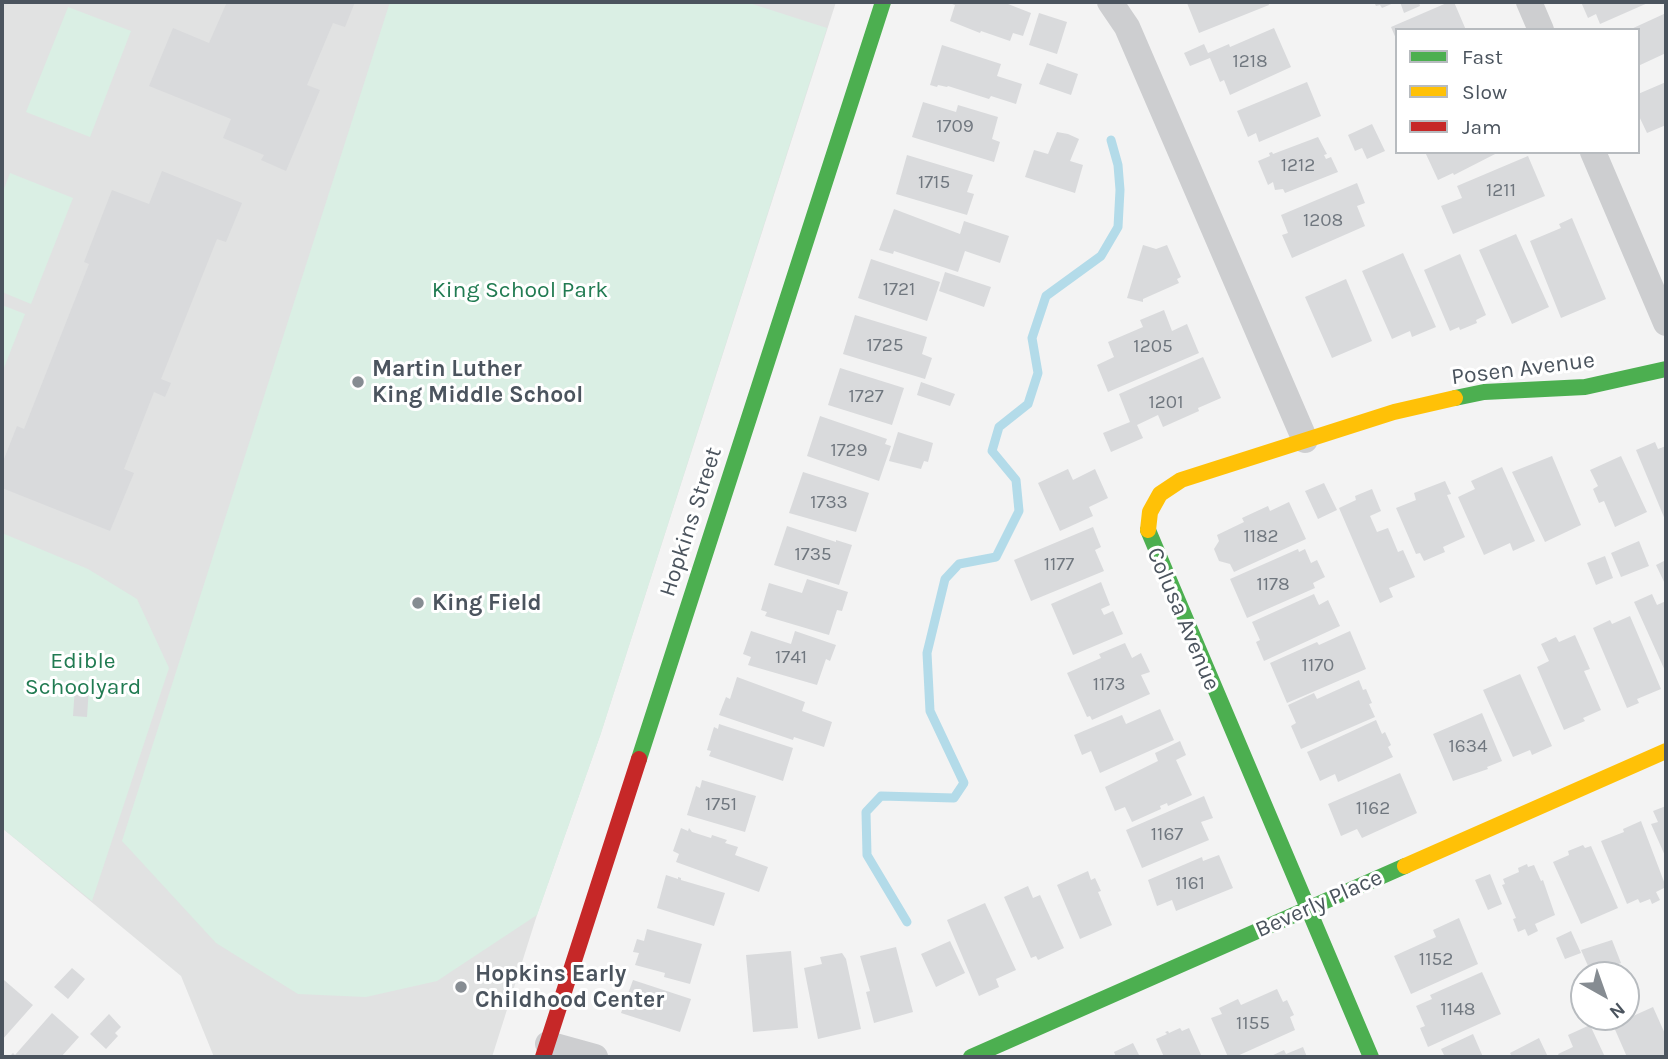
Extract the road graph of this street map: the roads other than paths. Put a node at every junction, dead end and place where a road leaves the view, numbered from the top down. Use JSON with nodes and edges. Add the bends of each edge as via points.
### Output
{"nodes":[{"id":1,"x":883,"y":2,"type":"edge"},
{"id":2,"x":1110,"y":2,"type":"edge"},
{"id":3,"x":1530,"y":2,"type":"edge"},
{"id":4,"x":1540,"y":28,"type":"edge"},
{"id":5,"x":1595,"y":154,"type":"edge"},
{"id":6,"x":1666,"y":323,"type":"edge"},
{"id":7,"x":1666,"y":369,"type":"edge"},
{"id":8,"x":1305,"y":440,"type":"junction"},
{"id":9,"x":1666,"y":751,"type":"edge"},
{"id":10,"x":1307,"y":909,"type":"junction"},
{"id":11,"x":546,"y":1050,"type":"edge"},
{"id":12,"x":595,"y":1057,"type":"edge"},
{"id":13,"x":971,"y":1057,"type":"edge"},
{"id":14,"x":1371,"y":1057,"type":"edge"}],
"edges":[{"from":1,"to":11,"type":"street","name":"Hopkins Street"},
{"from":2,"to":8,"type":"street","via":[[1127,27]]},
{"from":3,"to":4,"type":"street"},
{"from":5,"to":6,"type":"street"},
{"from":7,"to":8,"type":"street","name":"Posen Avenue","via":[[1585,387],[1484,392],[1394,412]]},
{"from":8,"to":10,"type":"street","name":"Colusa Avenue","via":[[1181,480],[1160,494],[1147,524]]},
{"from":9,"to":10,"type":"street","name":"Beverly Place"},
{"from":10,"to":13,"type":"street","name":"Beverly Place"},
{"from":10,"to":14,"type":"street","name":"Colusa Avenue"},
{"from":11,"to":12,"type":"street"}]}
